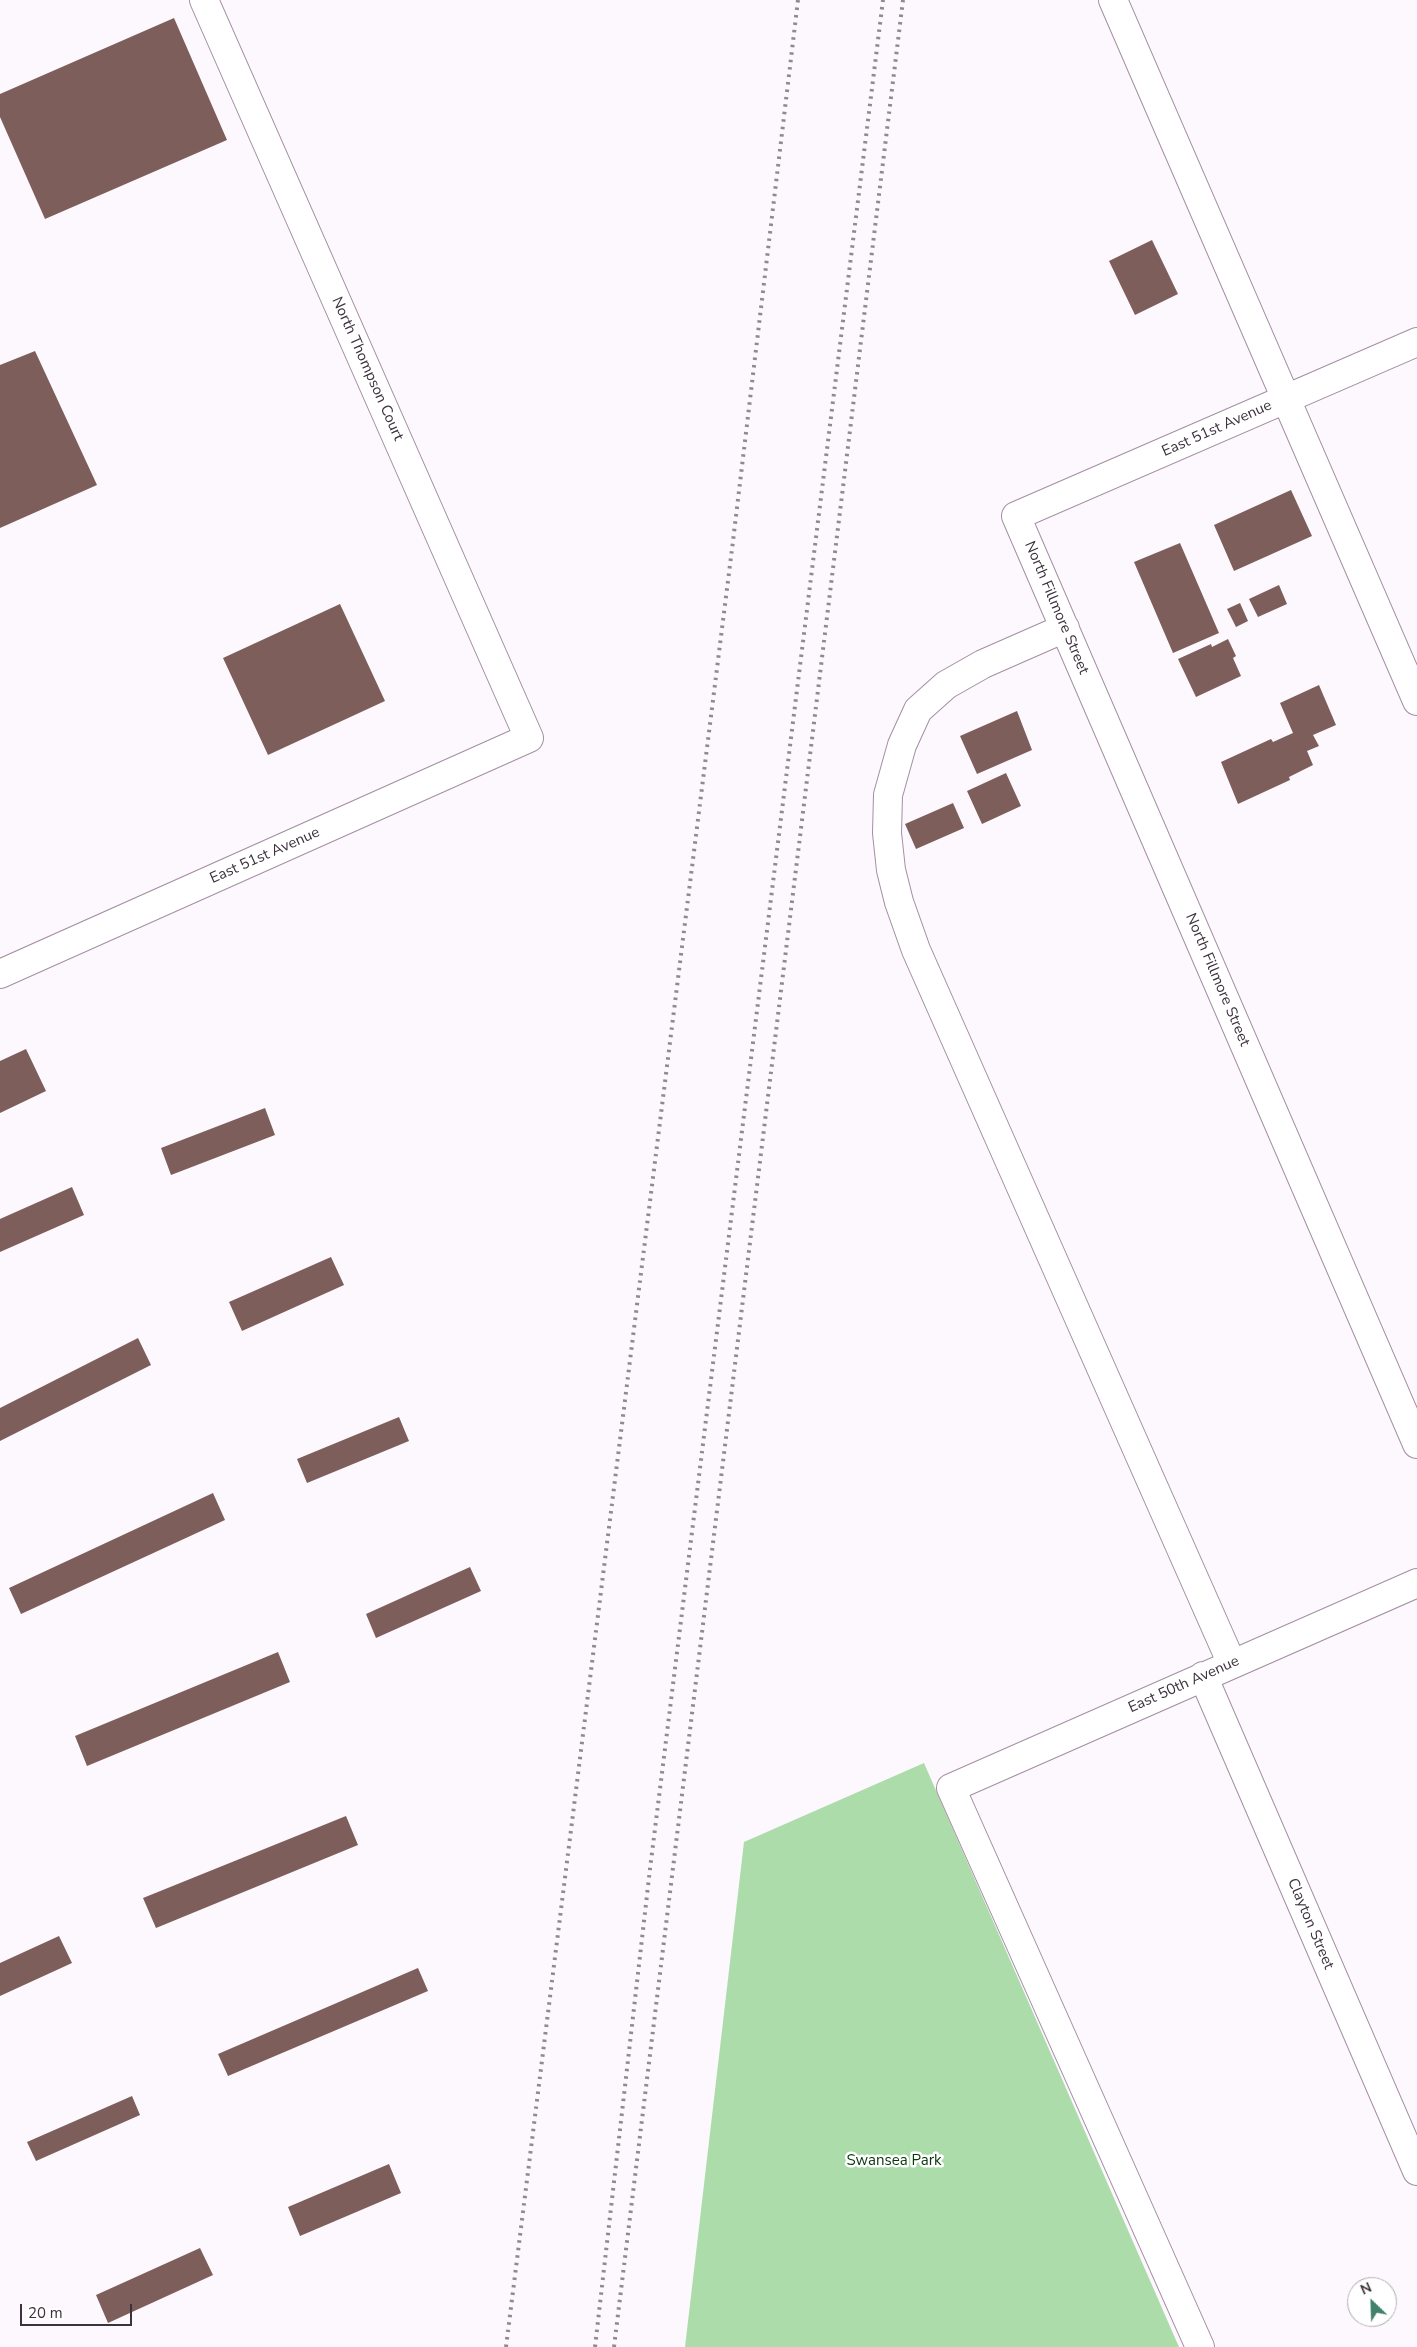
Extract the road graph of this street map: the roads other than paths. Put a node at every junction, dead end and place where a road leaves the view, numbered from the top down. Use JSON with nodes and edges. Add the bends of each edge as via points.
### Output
{"nodes":[{"id":1,"x":204,"y":0,"type":"edge"},
{"id":2,"x":1113,"y":0,"type":"edge"},
{"id":3,"x":1417,"y":342,"type":"edge"},
{"id":4,"x":1286,"y":399,"type":"junction"},
{"id":5,"x":1016,"y":516,"type":"joint"},
{"id":6,"x":1065,"y":628,"type":"junction"},
{"id":7,"x":1417,"y":702,"type":"edge"},
{"id":8,"x":529,"y":738,"type":"joint"},
{"id":9,"x":0,"y":974,"type":"edge"},
{"id":10,"x":1417,"y":1444,"type":"edge"},
{"id":11,"x":1417,"y":1583,"type":"edge"},
{"id":12,"x":1232,"y":1664,"type":"junction"},
{"id":13,"x":1204,"y":1676,"type":"junction"},
{"id":14,"x":1417,"y":2171,"type":"edge"},
{"id":15,"x":1200,"y":2347,"type":"edge"}],
"edges":[{"from":1,"to":8,"type":"street","name":"North Thompson Court"},
{"from":2,"to":4,"type":"street"},
{"from":3,"to":4,"type":"street","name":"East 51st Avenue"},
{"from":4,"to":5,"type":"street","name":"East 51st Avenue"},
{"from":4,"to":7,"type":"street"},
{"from":5,"to":6,"type":"street","name":"North Fillmore Street"},
{"from":6,"to":10,"type":"street","name":"North Fillmore Street"},
{"from":6,"to":12,"type":"street","via":[[983,664],[946,685],[918,710],[902,744],[888,795],[887,833],[891,870],[899,902],[934,991]]},
{"from":8,"to":9,"type":"street","name":"East 51st Avenue"},
{"from":11,"to":12,"type":"street","name":"East 50th Avenue"},
{"from":12,"to":13,"type":"street","name":"East 50th Avenue"},
{"from":13,"to":14,"type":"street","name":"Clayton Street"},
{"from":13,"to":15,"type":"street","name":"East 50th Avenue","via":[[951,1788]]}]}
